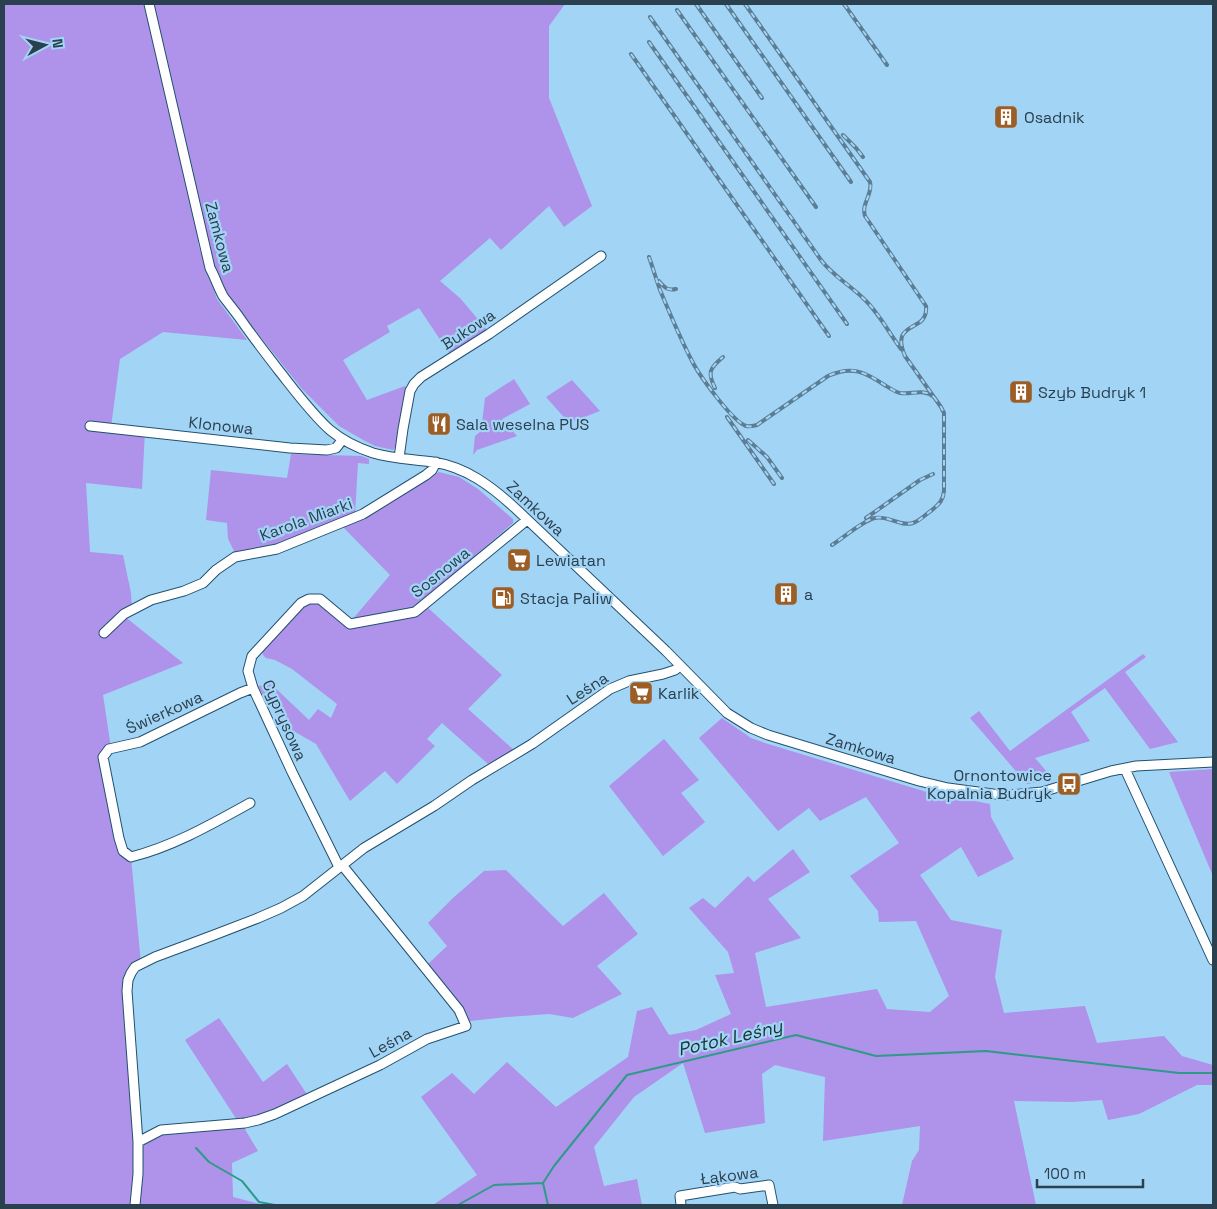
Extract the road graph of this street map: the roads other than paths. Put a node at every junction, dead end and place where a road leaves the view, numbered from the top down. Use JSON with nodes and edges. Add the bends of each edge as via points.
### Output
{"nodes":[{"id":1,"x":149,"y":4,"type":"edge"},
{"id":2,"x":601,"y":256,"type":"dead end"},
{"id":3,"x":90,"y":426,"type":"dead end"},
{"id":4,"x":343,"y":439,"type":"junction"},
{"id":5,"x":399,"y":458,"type":"junction"},
{"id":6,"x":436,"y":462,"type":"junction"},
{"id":7,"x":527,"y":520,"type":"junction"},
{"id":8,"x":309,"y":599,"type":"joint"},
{"id":9,"x":104,"y":633,"type":"dead end"},
{"id":10,"x":680,"y":666,"type":"junction"},
{"id":11,"x":253,"y":688,"type":"junction"},
{"id":12,"x":1213,"y":762,"type":"edge"},
{"id":13,"x":1124,"y":768,"type":"junction"},
{"id":14,"x":250,"y":803,"type":"dead end"},
{"id":15,"x":340,"y":866,"type":"junction"},
{"id":16,"x":1213,"y":960,"type":"edge"},
{"id":17,"x":138,"y":1142,"type":"junction"},
{"id":18,"x":681,"y":1201,"type":"edge"},
{"id":19,"x":135,"y":1205,"type":"edge"},
{"id":20,"x":774,"y":1205,"type":"edge"}],
"edges":[{"from":1,"to":4,"type":"street","name":"Zamkowa","via":[[210,268],[223,296],[296,392],[329,429]]},
{"from":2,"to":5,"type":"street","name":"Bukowa","via":[[421,377],[410,392]]},
{"from":3,"to":4,"type":"street","name":"Klonowa","via":[[327,450],[336,448]]},
{"from":4,"to":5,"type":"street","name":"Zamkowa","via":[[373,453]]},
{"from":5,"to":6,"type":"street","name":"Zamkowa"},
{"from":6,"to":7,"type":"street","name":"Zamkowa","via":[[480,480]]},
{"from":6,"to":9,"type":"street","name":"Karola Miarki","via":[[426,476],[363,514],[278,549],[235,557],[203,583],[150,600],[124,614]]},
{"from":7,"to":8,"type":"street","name":"Sosnowa","via":[[416,612],[350,624],[320,599]]},
{"from":7,"to":10,"type":"street","name":"Zamkowa"},
{"from":8,"to":11,"type":"street","name":"Cyprysowa","via":[[301,603],[252,656],[248,671]]},
{"from":10,"to":13,"type":"street","name":"Zamkowa","via":[[728,712],[768,736],[938,786],[993,794],[1032,794]]},
{"from":10,"to":15,"type":"street","name":"Leśna","via":[[610,689],[532,744]]},
{"from":11,"to":14,"type":"street","name":"Świerkowa","via":[[140,742],[108,749],[103,757],[119,838],[123,851],[131,857],[152,852]]},
{"from":11,"to":15,"type":"street","name":"Cyprysowa"},
{"from":12,"to":13,"type":"street","name":"Zamkowa"},
{"from":13,"to":16,"type":"street"},
{"from":15,"to":17,"type":"street","name":"Leśna","via":[[303,896],[281,908],[154,957],[131,973],[127,991]]},
{"from":15,"to":17,"type":"street","name":"Leśna","via":[[459,1010],[466,1026],[427,1039],[380,1065],[275,1114],[245,1123],[160,1130]]},
{"from":17,"to":19,"type":"street","name":"Leśna"},
{"from":18,"to":20,"type":"street","name":"Łąkowa","via":[[735,1188],[769,1185]]}]}
